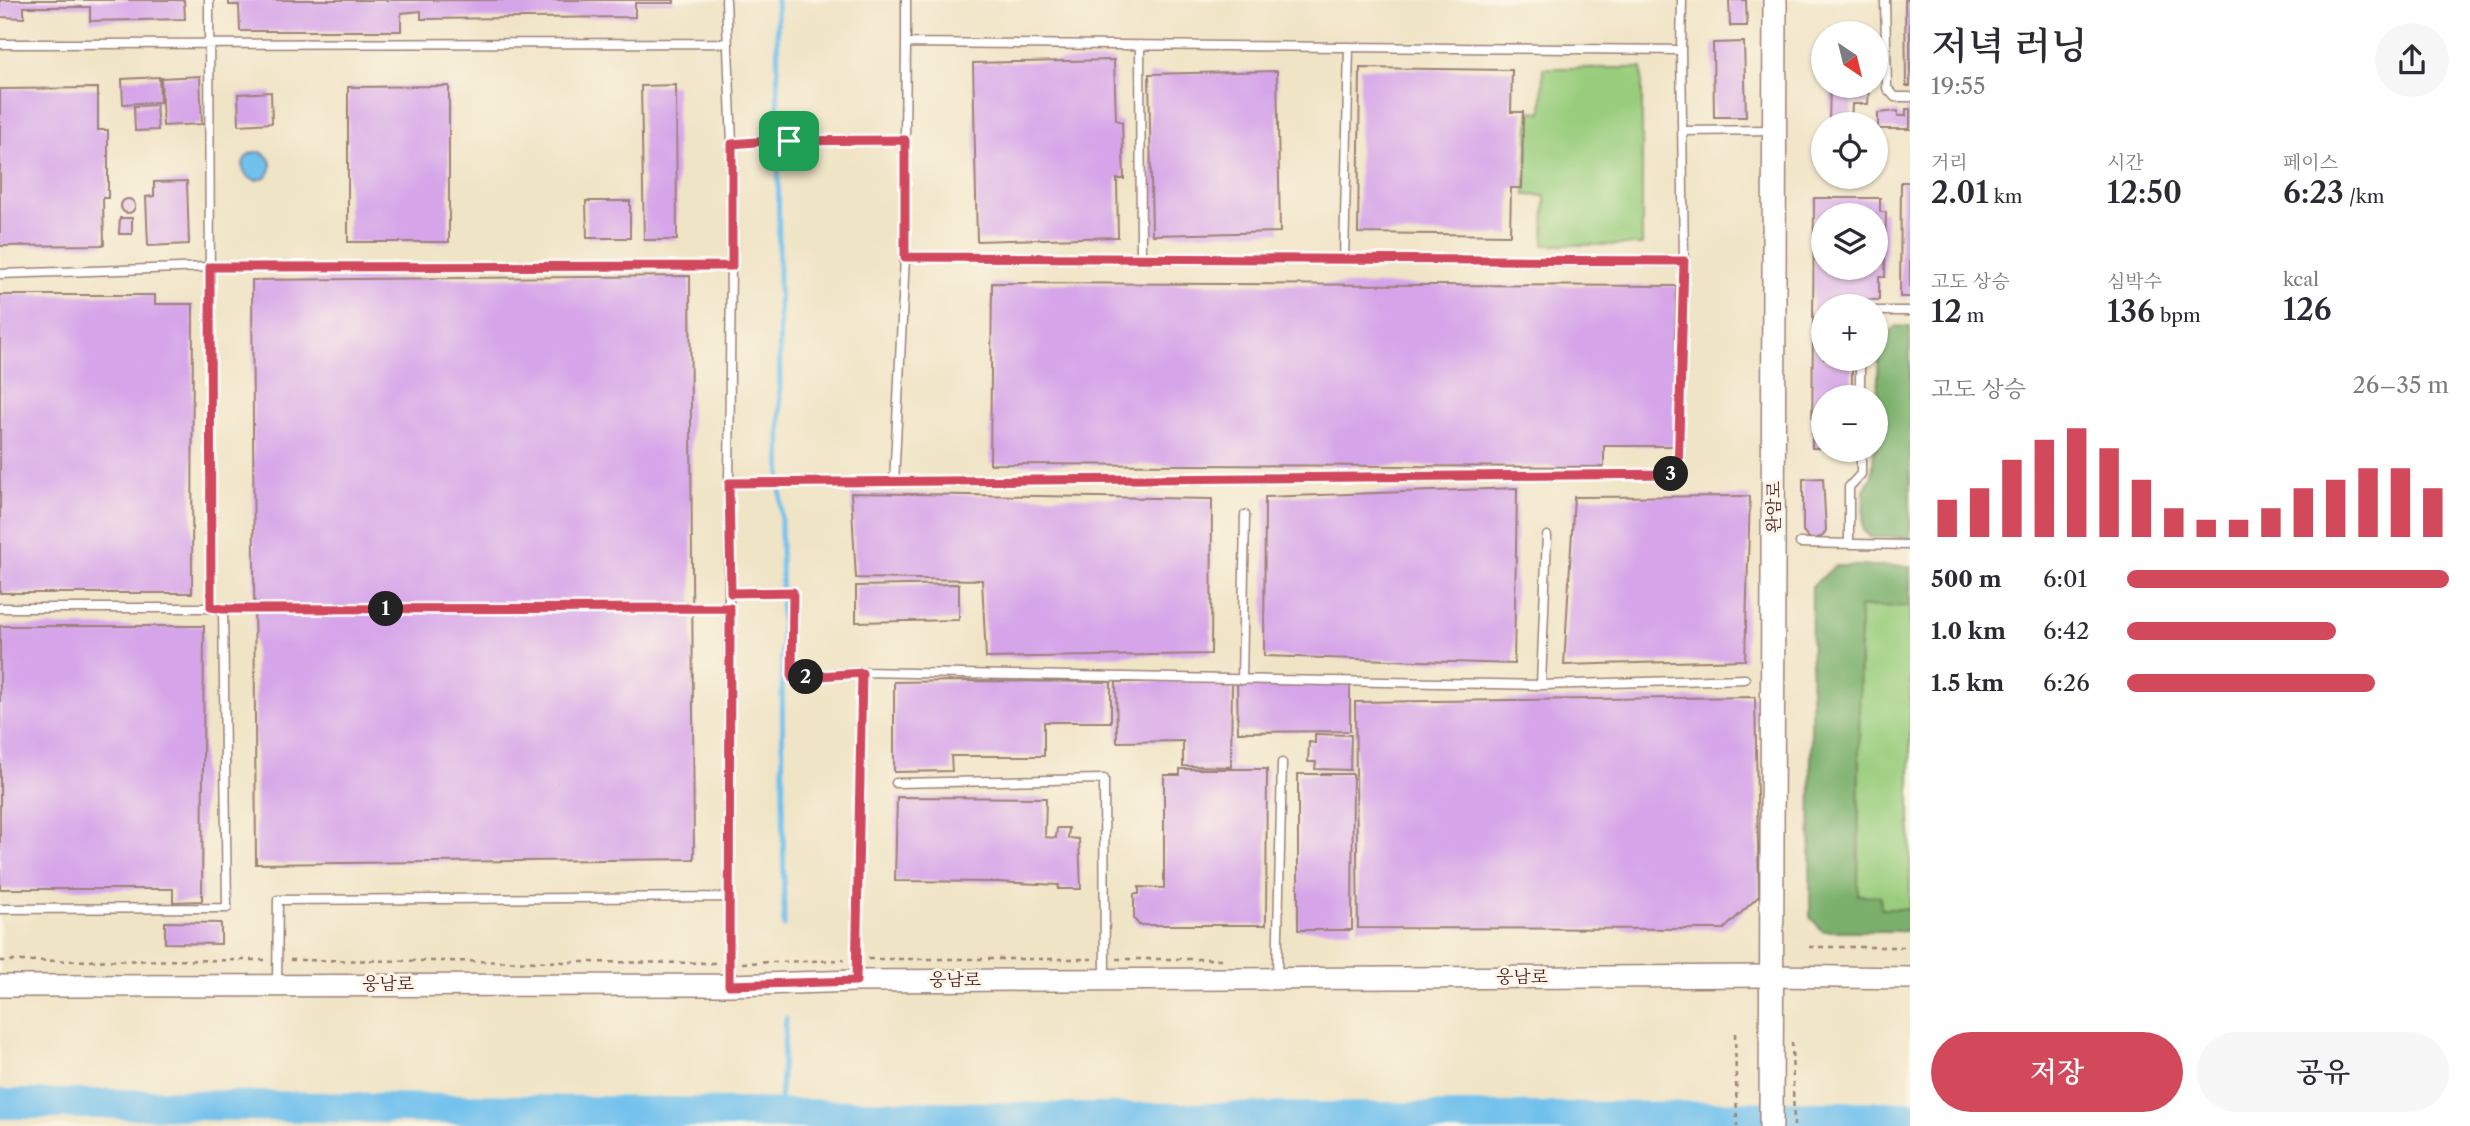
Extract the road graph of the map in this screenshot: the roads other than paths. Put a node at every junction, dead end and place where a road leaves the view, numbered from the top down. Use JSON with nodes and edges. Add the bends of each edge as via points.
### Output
{"nodes":[{"id":1,"x":209,"y":0,"type":"edge"},
{"id":2,"x":726,"y":0,"type":"edge"},
{"id":3,"x":906,"y":0,"type":"edge"},
{"id":4,"x":1682,"y":0,"type":"edge"},
{"id":5,"x":1774,"y":0,"type":"edge"},
{"id":6,"x":1885,"y":0,"type":"edge"},
{"id":7,"x":727,"y":43,"type":"junction"},
{"id":8,"x":906,"y":43,"type":"junction"},
{"id":9,"x":0,"y":44,"type":"edge"},
{"id":10,"x":209,"y":45,"type":"junction"},
{"id":11,"x":1140,"y":45,"type":"junction"},
{"id":12,"x":1349,"y":47,"type":"junction"},
{"id":13,"x":1681,"y":50,"type":"junction"},
{"id":14,"x":1910,"y":97,"type":"edge"},
{"id":15,"x":1775,"y":130,"type":"junction"},
{"id":16,"x":1682,"y":131,"type":"junction"},
{"id":17,"x":905,"y":140,"type":"junction"},
{"id":18,"x":732,"y":144,"type":"junction"},
{"id":19,"x":905,"y":257,"type":"junction"},
{"id":20,"x":1141,"y":257,"type":"junction"},
{"id":21,"x":1344,"y":260,"type":"junction"},
{"id":22,"x":1684,"y":261,"type":"junction"},
{"id":23,"x":732,"y":266,"type":"junction"},
{"id":24,"x":210,"y":267,"type":"junction"},
{"id":25,"x":0,"y":274,"type":"edge"},
{"id":26,"x":1888,"y":311,"type":"edge"},
{"id":27,"x":1910,"y":311,"type":"edge"},
{"id":28,"x":1861,"y":462,"type":"edge"},
{"id":29,"x":729,"y":483,"type":"junction"},
{"id":30,"x":894,"y":483,"type":"junction"},
{"id":31,"x":1245,"y":515,"type":"dead end"},
{"id":32,"x":1547,"y":536,"type":"dead end"},
{"id":33,"x":1800,"y":543,"type":"dead end"},
{"id":34,"x":1849,"y":544,"type":"junction"},
{"id":35,"x":1910,"y":545,"type":"edge"},
{"id":36,"x":731,"y":593,"type":"junction"},
{"id":37,"x":211,"y":607,"type":"junction"},
{"id":38,"x":0,"y":608,"type":"edge"},
{"id":39,"x":730,"y":608,"type":"junction"},
{"id":40,"x":223,"y":609,"type":"junction"},
{"id":41,"x":862,"y":673,"type":"junction"},
{"id":42,"x":1745,"y":679,"type":"dead end"},
{"id":43,"x":1242,"y":680,"type":"junction"},
{"id":44,"x":1541,"y":685,"type":"junction"},
{"id":45,"x":1282,"y":763,"type":"dead end"},
{"id":46,"x":896,"y":783,"type":"dead end"},
{"id":47,"x":729,"y":897,"type":"junction"},
{"id":48,"x":0,"y":909,"type":"edge"},
{"id":49,"x":1771,"y":976,"type":"junction"},
{"id":50,"x":1910,"y":978,"type":"edge"},
{"id":51,"x":1277,"y":979,"type":"junction"},
{"id":52,"x":1105,"y":980,"type":"junction"},
{"id":53,"x":856,"y":981,"type":"junction"},
{"id":54,"x":277,"y":984,"type":"junction"},
{"id":55,"x":729,"y":985,"type":"junction"},
{"id":56,"x":0,"y":986,"type":"edge"},
{"id":57,"x":1771,"y":1126,"type":"edge"}],
"edges":[{"from":1,"to":10,"type":"lane"},
{"from":2,"to":7,"type":"lane"},
{"from":3,"to":8,"type":"lane"},
{"from":4,"to":13,"type":"lane"},
{"from":5,"to":15,"type":"main road","name":"완암로"},
{"from":6,"to":14,"type":"lane","via":[[1887,88],[1895,97]]},
{"from":7,"to":10,"type":"lane"},
{"from":7,"to":18,"type":"lane"},
{"from":8,"to":11,"type":"lane"},
{"from":8,"to":17,"type":"lane"},
{"from":9,"to":10,"type":"lane"},
{"from":10,"to":24,"type":"lane"},
{"from":11,"to":12,"type":"lane"},
{"from":11,"to":20,"type":"lane"},
{"from":12,"to":13,"type":"lane"},
{"from":12,"to":21,"type":"lane"},
{"from":13,"to":16,"type":"lane"},
{"from":15,"to":16,"type":"lane"},
{"from":15,"to":49,"type":"main road","name":"완암로"},
{"from":16,"to":22,"type":"lane"},
{"from":17,"to":18,"type":"lane"},
{"from":17,"to":19,"type":"lane"},
{"from":18,"to":23,"type":"lane"},
{"from":19,"to":20,"type":"lane"},
{"from":19,"to":30,"type":"lane"},
{"from":20,"to":21,"type":"lane"},
{"from":21,"to":22,"type":"lane"},
{"from":22,"to":30,"type":"lane","via":[[1678,474]]},
{"from":23,"to":24,"type":"lane"},
{"from":23,"to":29,"type":"lane"},
{"from":24,"to":25,"type":"lane"},
{"from":24,"to":37,"type":"lane"},
{"from":26,"to":27,"type":"lane"},
{"from":28,"to":34,"type":"lane","via":[[1861,474],[1849,487]]},
{"from":29,"to":30,"type":"lane"},
{"from":29,"to":36,"type":"lane"},
{"from":31,"to":43,"type":"lane"},
{"from":32,"to":44,"type":"lane"},
{"from":33,"to":34,"type":"lane"},
{"from":34,"to":35,"type":"lane"},
{"from":36,"to":39,"type":"lane"},
{"from":36,"to":41,"type":"lane","via":[[793,592],[792,678]]},
{"from":37,"to":38,"type":"lane"},
{"from":37,"to":40,"type":"lane"},
{"from":39,"to":40,"type":"lane"},
{"from":39,"to":47,"type":"lane"},
{"from":40,"to":48,"type":"lane","via":[[227,908]]},
{"from":41,"to":43,"type":"lane"},
{"from":41,"to":53,"type":"lane"},
{"from":42,"to":44,"type":"lane"},
{"from":43,"to":44,"type":"lane"},
{"from":45,"to":51,"type":"lane"},
{"from":46,"to":52,"type":"lane","via":[[1104,779]]},
{"from":47,"to":54,"type":"lane","via":[[278,900]]},
{"from":47,"to":55,"type":"lane"},
{"from":49,"to":50,"type":"street","name":"웅남로"},
{"from":49,"to":51,"type":"street","name":"웅남로"},
{"from":49,"to":57,"type":"main road","name":"완암로"},
{"from":51,"to":52,"type":"street","name":"웅남로"},
{"from":52,"to":53,"type":"street","name":"웅남로"},
{"from":53,"to":55,"type":"street","name":"웅남로"},
{"from":54,"to":55,"type":"street","name":"웅남로"},
{"from":54,"to":56,"type":"street","name":"웅남로"}]}
